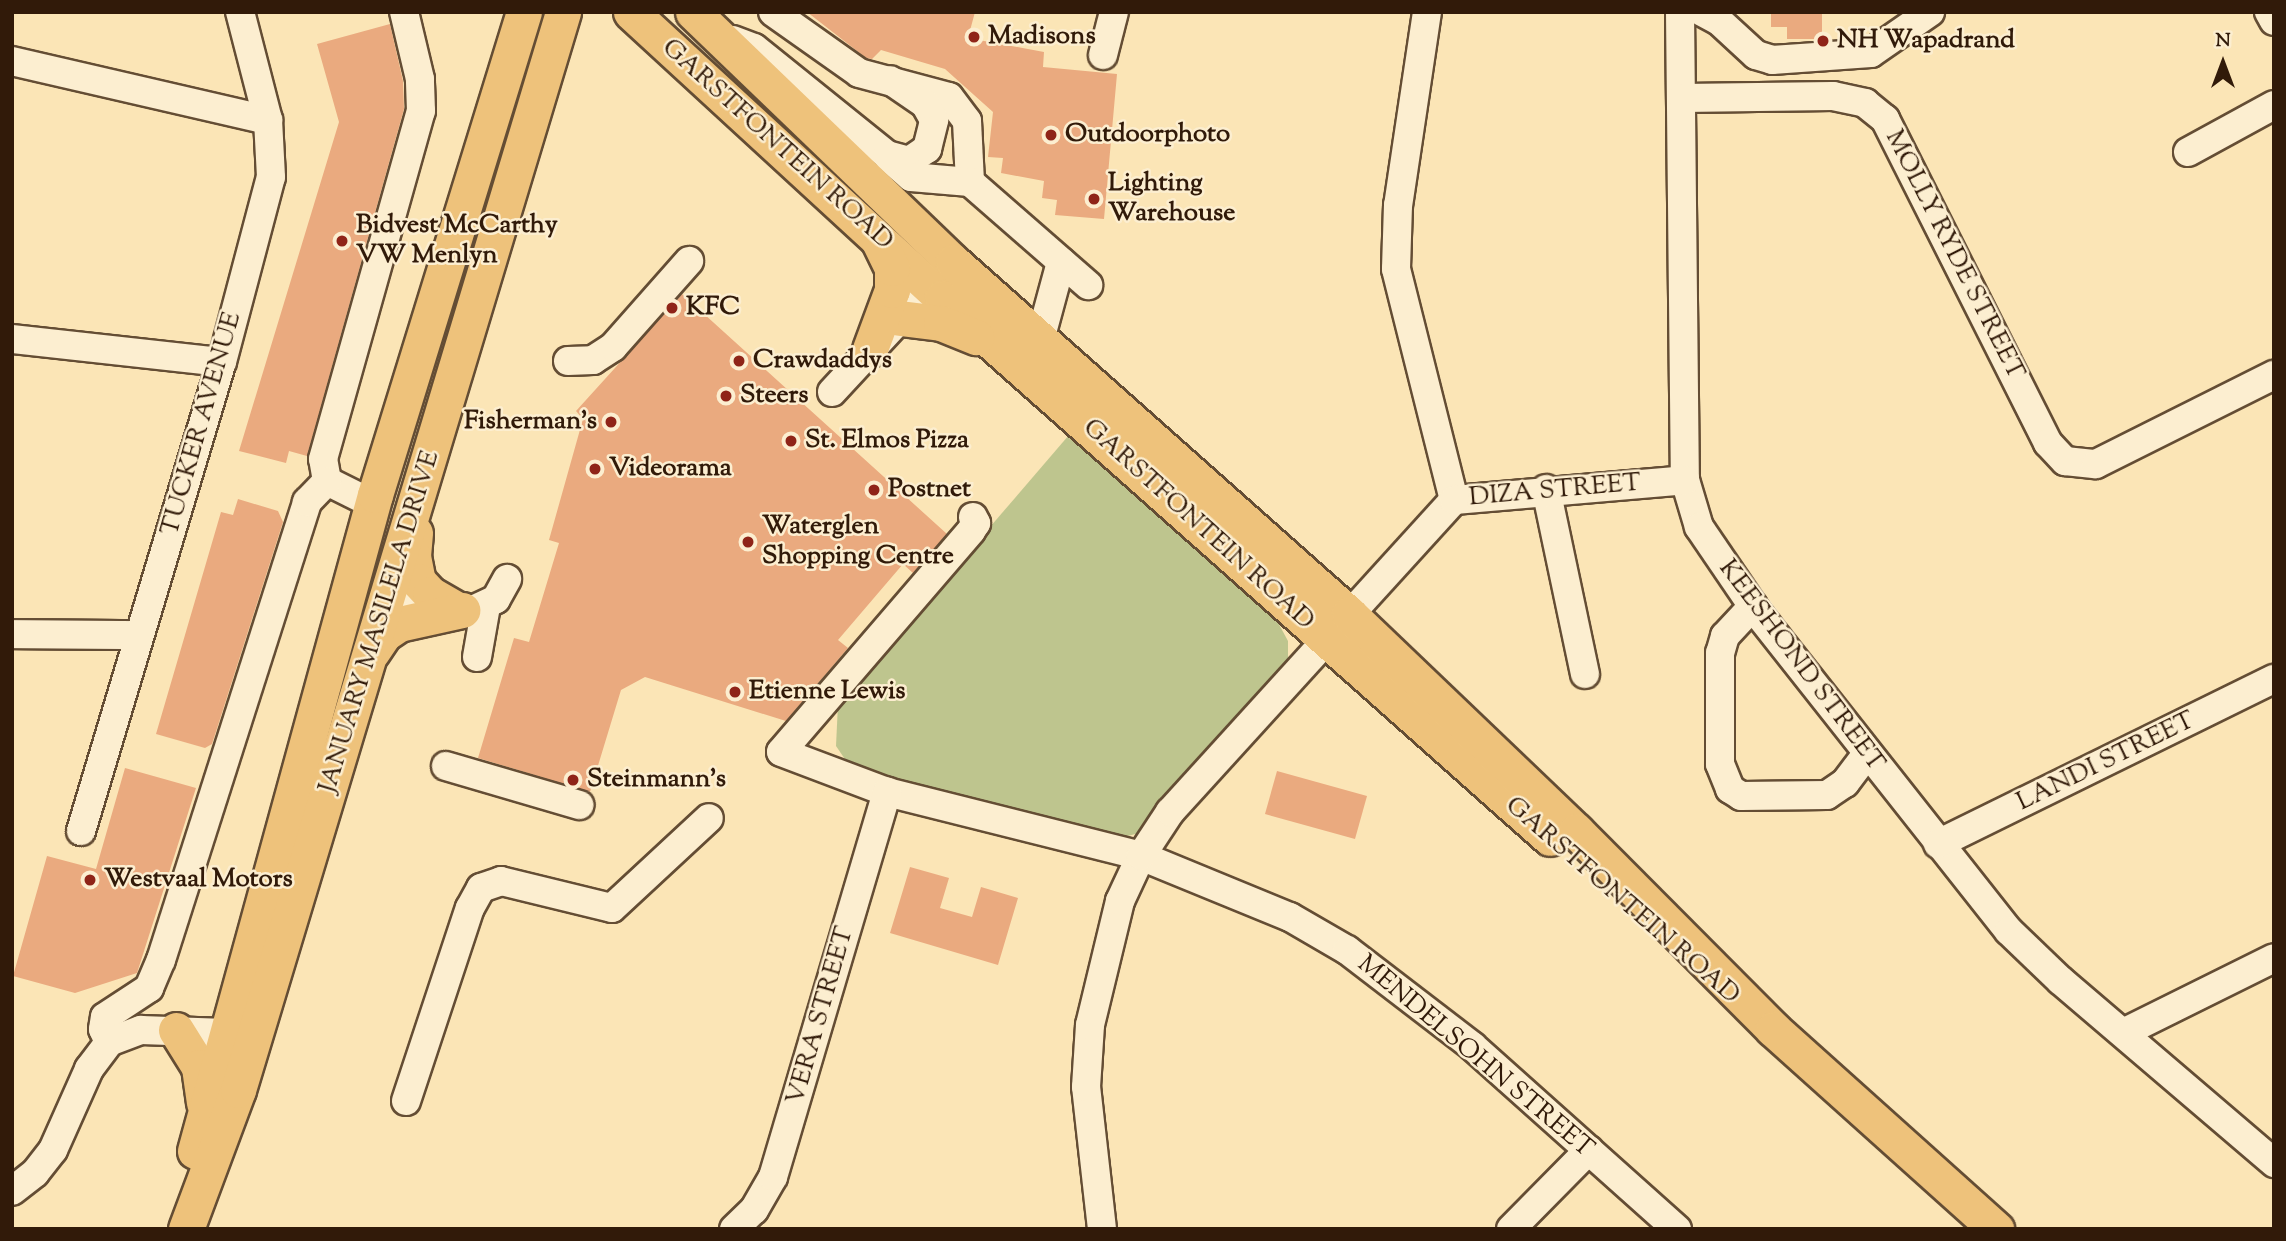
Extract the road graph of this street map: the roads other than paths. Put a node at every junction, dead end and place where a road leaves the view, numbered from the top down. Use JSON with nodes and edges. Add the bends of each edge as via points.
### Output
{"nodes":[{"id":1,"x":240,"y":12,"type":"edge"},
{"id":2,"x":404,"y":12,"type":"edge"},
{"id":3,"x":498,"y":12,"type":"edge"},
{"id":4,"x":524,"y":12,"type":"edge"},
{"id":5,"x":563,"y":12,"type":"edge"},
{"id":6,"x":631,"y":12,"type":"edge"},
{"id":7,"x":693,"y":12,"type":"edge"},
{"id":8,"x":773,"y":12,"type":"edge"},
{"id":9,"x":1114,"y":12,"type":"edge"},
{"id":10,"x":1427,"y":12,"type":"edge"},
{"id":11,"x":1680,"y":12,"type":"edge"},
{"id":12,"x":1702,"y":12,"type":"edge"},
{"id":13,"x":2269,"y":12,"type":"edge"},
{"id":14,"x":1922,"y":15,"type":"edge"},
{"id":15,"x":2274,"y":21,"type":"edge"},
{"id":16,"x":723,"y":40,"type":"junction"},
{"id":17,"x":1103,"y":55,"type":"dead end"},
{"id":18,"x":1840,"y":57,"type":"junction"},
{"id":19,"x":12,"y":61,"type":"edge"},
{"id":20,"x":890,"y":80,"type":"junction"},
{"id":21,"x":1842,"y":97,"type":"junction"},
{"id":22,"x":1683,"y":98,"type":"junction"},
{"id":23,"x":496,"y":102,"type":"junction"},
{"id":24,"x":2274,"y":105,"type":"edge"},
{"id":25,"x":268,"y":120,"type":"junction"},
{"id":26,"x":2188,"y":152,"type":"dead end"},
{"id":27,"x":887,"y":155,"type":"junction"},
{"id":28,"x":970,"y":181,"type":"junction"},
{"id":29,"x":875,"y":233,"type":"junction"},
{"id":30,"x":689,"y":261,"type":"dead end"},
{"id":31,"x":953,"y":262,"type":"junction"},
{"id":32,"x":1061,"y":262,"type":"junction"},
{"id":33,"x":1088,"y":285,"type":"dead end"},
{"id":34,"x":929,"y":287,"type":"junction"},
{"id":35,"x":900,"y":318,"type":"junction"},
{"id":36,"x":12,"y":339,"type":"edge"},
{"id":37,"x":1040,"y":340,"type":"junction"},
{"id":38,"x":467,"y":341,"type":"junction"},
{"id":39,"x":998,"y":347,"type":"junction"},
{"id":40,"x":870,"y":349,"type":"junction"},
{"id":41,"x":568,"y":361,"type":"dead end"},
{"id":42,"x":222,"y":362,"type":"junction"},
{"id":43,"x":2274,"y":375,"type":"edge"},
{"id":44,"x":832,"y":392,"type":"dead end"},
{"id":45,"x":424,"y":478,"type":"junction"},
{"id":46,"x":1685,"y":480,"type":"junction"},
{"id":47,"x":327,"y":481,"type":"junction"},
{"id":48,"x":1546,"y":489,"type":"junction"},
{"id":49,"x":1454,"y":500,"type":"junction"},
{"id":50,"x":373,"y":504,"type":"junction"},
{"id":51,"x":973,"y":517,"type":"dead end"},
{"id":52,"x":507,"y":579,"type":"dead end"},
{"id":53,"x":389,"y":591,"type":"junction"},
{"id":54,"x":1753,"y":606,"type":"junction"},
{"id":55,"x":468,"y":608,"type":"junction"},
{"id":56,"x":1337,"y":627,"type":"junction"},
{"id":57,"x":12,"y":634,"type":"edge"},
{"id":58,"x":139,"y":635,"type":"junction"},
{"id":59,"x":477,"y":657,"type":"dead end"},
{"id":60,"x":367,"y":660,"type":"junction"},
{"id":61,"x":330,"y":663,"type":"junction"},
{"id":62,"x":1585,"y":674,"type":"dead end"},
{"id":63,"x":2274,"y":679,"type":"edge"},
{"id":64,"x":819,"y":709,"type":"junction"},
{"id":65,"x":1867,"y":754,"type":"junction"},
{"id":66,"x":446,"y":766,"type":"dead end"},
{"id":67,"x":826,"y":770,"type":"junction"},
{"id":68,"x":887,"y":792,"type":"junction"},
{"id":69,"x":579,"y":805,"type":"dead end"},
{"id":70,"x":709,"y":818,"type":"dead end"},
{"id":71,"x":81,"y":831,"type":"dead end"},
{"id":72,"x":1938,"y":844,"type":"junction"},
{"id":73,"x":1141,"y":856,"type":"junction"},
{"id":74,"x":2274,"y":958,"type":"edge"},
{"id":75,"x":267,"y":992,"type":"junction"},
{"id":76,"x":176,"y":1030,"type":"junction"},
{"id":77,"x":2125,"y":1032,"type":"junction"},
{"id":78,"x":226,"y":1033,"type":"junction"},
{"id":79,"x":109,"y":1042,"type":"junction"},
{"id":80,"x":238,"y":1090,"type":"junction"},
{"id":81,"x":407,"y":1101,"type":"dead end"},
{"id":82,"x":204,"y":1113,"type":"junction"},
{"id":83,"x":1589,"y":1150,"type":"junction"},
{"id":84,"x":2274,"y":1163,"type":"edge"},
{"id":85,"x":12,"y":1191,"type":"edge"},
{"id":86,"x":174,"y":1229,"type":"edge"},
{"id":87,"x":186,"y":1229,"type":"edge"},
{"id":88,"x":734,"y":1229,"type":"edge"},
{"id":89,"x":1102,"y":1229,"type":"edge"},
{"id":90,"x":1511,"y":1229,"type":"edge"},
{"id":91,"x":1677,"y":1229,"type":"edge"},
{"id":92,"x":1996,"y":1229,"type":"edge"}],
"edges":[{"from":1,"to":25,"type":"street","name":"TUCKER AVENUE"},
{"from":2,"to":47,"type":"street","via":[[420,79],[421,111],[326,445],[323,466]]},
{"from":3,"to":23,"type":"main road","via":[[489,58]]},
{"from":4,"to":23,"type":"main road","name":"JANUARY MASILELA DRIVE"},
{"from":5,"to":38,"type":"main road","name":"JANUARY MASILELA DRIVE"},
{"from":6,"to":29,"type":"main road","name":"GARSTFONTEIN ROAD"},
{"from":7,"to":16,"type":"main road","name":"GARSTFONTEIN ROAD"},
{"from":8,"to":20,"type":"street","via":[[843,65]]},
{"from":9,"to":17,"type":"street"},
{"from":10,"to":49,"type":"street","via":[[1398,205],[1396,269]]},
{"from":11,"to":22,"type":"street","name":"KEESHOND STREET"},
{"from":12,"to":18,"type":"street","via":[[1763,58]]},
{"from":13,"to":15,"type":"street"},
{"from":14,"to":18,"type":"street","via":[[1879,49]]},
{"from":16,"to":27,"type":"street","via":[[754,48]]},
{"from":16,"to":31,"type":"main road","name":"GARSTFONTEIN ROAD"},
{"from":18,"to":21,"type":"street"},
{"from":19,"to":25,"type":"street"},
{"from":20,"to":27,"type":"street","via":[[925,104],[934,130],[927,149],[916,158],[903,161]]},
{"from":20,"to":28,"type":"street","via":[[934,90],[958,105],[968,127]]},
{"from":21,"to":22,"type":"street","name":"MOLLY RYDE STREET"},
{"from":21,"to":43,"type":"street","name":"MOLLY RYDE STREET","via":[[1865,103],[1885,119],[2048,443],[2065,461],[2095,464]]},
{"from":22,"to":46,"type":"street","name":"KEESHOND STREET"},
{"from":23,"to":50,"type":"main road","name":"JANUARY MASILELA DRIVE"},
{"from":24,"to":26,"type":"street"},
{"from":25,"to":42,"type":"street","name":"TUCKER AVENUE","via":[[271,177]]},
{"from":27,"to":28,"type":"street","via":[[911,177]]},
{"from":28,"to":32,"type":"street"},
{"from":29,"to":34,"type":"main road","name":"GARSTFONTEIN ROAD"},
{"from":29,"to":40,"type":"main road","via":[[889,259],[892,283]]},
{"from":30,"to":41,"type":"street","via":[[613,347],[593,360]]},
{"from":31,"to":34,"type":"street"},
{"from":31,"to":37,"type":"main road","name":"GARSTFONTEIN ROAD"},
{"from":32,"to":33,"type":"street"},
{"from":32,"to":37,"type":"street"},
{"from":34,"to":35,"type":"street"},
{"from":34,"to":39,"type":"main road","name":"GARSTFONTEIN ROAD"},
{"from":35,"to":39,"type":"main road","via":[[941,323]]},
{"from":35,"to":40,"type":"street"},
{"from":36,"to":42,"type":"street"},
{"from":37,"to":56,"type":"main road","name":"GARSTFONTEIN ROAD"},
{"from":38,"to":45,"type":"main road","name":"JANUARY MASILELA DRIVE"},
{"from":38,"to":50,"type":"main road","via":[[435,374],[393,497],[388,503]]},
{"from":39,"to":56,"type":"main road","name":"GARSTFONTEIN ROAD"},
{"from":40,"to":44,"type":"street"},
{"from":42,"to":58,"type":"street","name":"TUCKER AVENUE"},
{"from":45,"to":53,"type":"main road","name":"JANUARY MASILELA DRIVE"},
{"from":45,"to":55,"type":"main road","via":[[414,568],[424,589]]},
{"from":46,"to":48,"type":"street","name":"DIZA STREET"},
{"from":46,"to":54,"type":"street","name":"KEESHOND STREET","via":[[1699,527]]},
{"from":47,"to":50,"type":"street"},
{"from":47,"to":79,"type":"street","via":[[307,502],[161,960],[149,988],[105,1017],[103,1029]]},
{"from":48,"to":49,"type":"street","name":"DIZA STREET"},
{"from":48,"to":62,"type":"street"},
{"from":49,"to":56,"type":"street","name":"DIZA STREET"},
{"from":50,"to":61,"type":"main road","name":"JANUARY MASILELA DRIVE"},
{"from":51,"to":64,"type":"street","via":[[976,523],[971,531]]},
{"from":52,"to":55,"type":"street","via":[[495,599]]},
{"from":53,"to":55,"type":"street"},
{"from":53,"to":60,"type":"main road","name":"JANUARY MASILELA DRIVE"},
{"from":53,"to":61,"type":"main road","via":[[359,613]]},
{"from":54,"to":65,"type":"street","name":"KEESHOND STREET"},
{"from":54,"to":65,"type":"street","via":[[1725,636],[1720,653],[1720,764],[1730,789],[1741,796],[1827,795],[1845,783]]},
{"from":55,"to":59,"type":"street"},
{"from":55,"to":60,"type":"main road","via":[[399,624],[384,634]]},
{"from":56,"to":73,"type":"street","name":"DIZA STREET","via":[[1196,781]]},
{"from":56,"to":92,"type":"main road","name":"GARSTFONTEIN ROAD","via":[[1576,831],[1773,1029]]},
{"from":57,"to":58,"type":"street"},
{"from":58,"to":71,"type":"street","name":"TUCKER AVENUE"},
{"from":60,"to":75,"type":"main road","name":"JANUARY MASILELA DRIVE"},
{"from":61,"to":78,"type":"main road","name":"JANUARY MASILELA DRIVE"},
{"from":63,"to":72,"type":"street","name":"LANDI STREET"},
{"from":64,"to":67,"type":"street","via":[[817,734]]},
{"from":64,"to":67,"type":"street","name":"MENDELSOHN STREET","via":[[781,752]]},
{"from":65,"to":72,"type":"street","name":"KEESHOND STREET"},
{"from":66,"to":69,"type":"street"},
{"from":67,"to":68,"type":"street","name":"MENDELSOHN STREET"},
{"from":68,"to":73,"type":"street","name":"MENDELSOHN STREET"},
{"from":68,"to":88,"type":"street","name":"VERA STREET","via":[[773,1177],[754,1210]]},
{"from":70,"to":81,"type":"street","via":[[612,908],[508,882],[481,888],[470,908]]},
{"from":72,"to":77,"type":"street","name":"KEESHOND STREET","via":[[2009,931]]},
{"from":73,"to":83,"type":"street","name":"MENDELSOHN STREET","via":[[1269,907],[1333,941],[1472,1046]]},
{"from":73,"to":89,"type":"street","name":"DIZA STREET","via":[[1114,921],[1090,1025],[1086,1087]]},
{"from":74,"to":77,"type":"street"},
{"from":75,"to":78,"type":"main road"},
{"from":75,"to":80,"type":"main road","name":"JANUARY MASILELA DRIVE"},
{"from":76,"to":78,"type":"street"},
{"from":76,"to":79,"type":"street","via":[[141,1030]]},
{"from":76,"to":82,"type":"main road","via":[[199,1067]]},
{"from":77,"to":84,"type":"street","name":"KEESHOND STREET"},
{"from":78,"to":80,"type":"main road"},
{"from":78,"to":82,"type":"main road","name":"JANUARY MASILELA DRIVE"},
{"from":79,"to":85,"type":"street","via":[[89,1069],[54,1150],[36,1173]]},
{"from":80,"to":87,"type":"main road","name":"JANUARY MASILELA DRIVE"},
{"from":82,"to":86,"type":"main road","name":"JANUARY MASILELA DRIVE"},
{"from":83,"to":90,"type":"street"},
{"from":83,"to":91,"type":"street","name":"MENDELSOHN STREET"}]}
